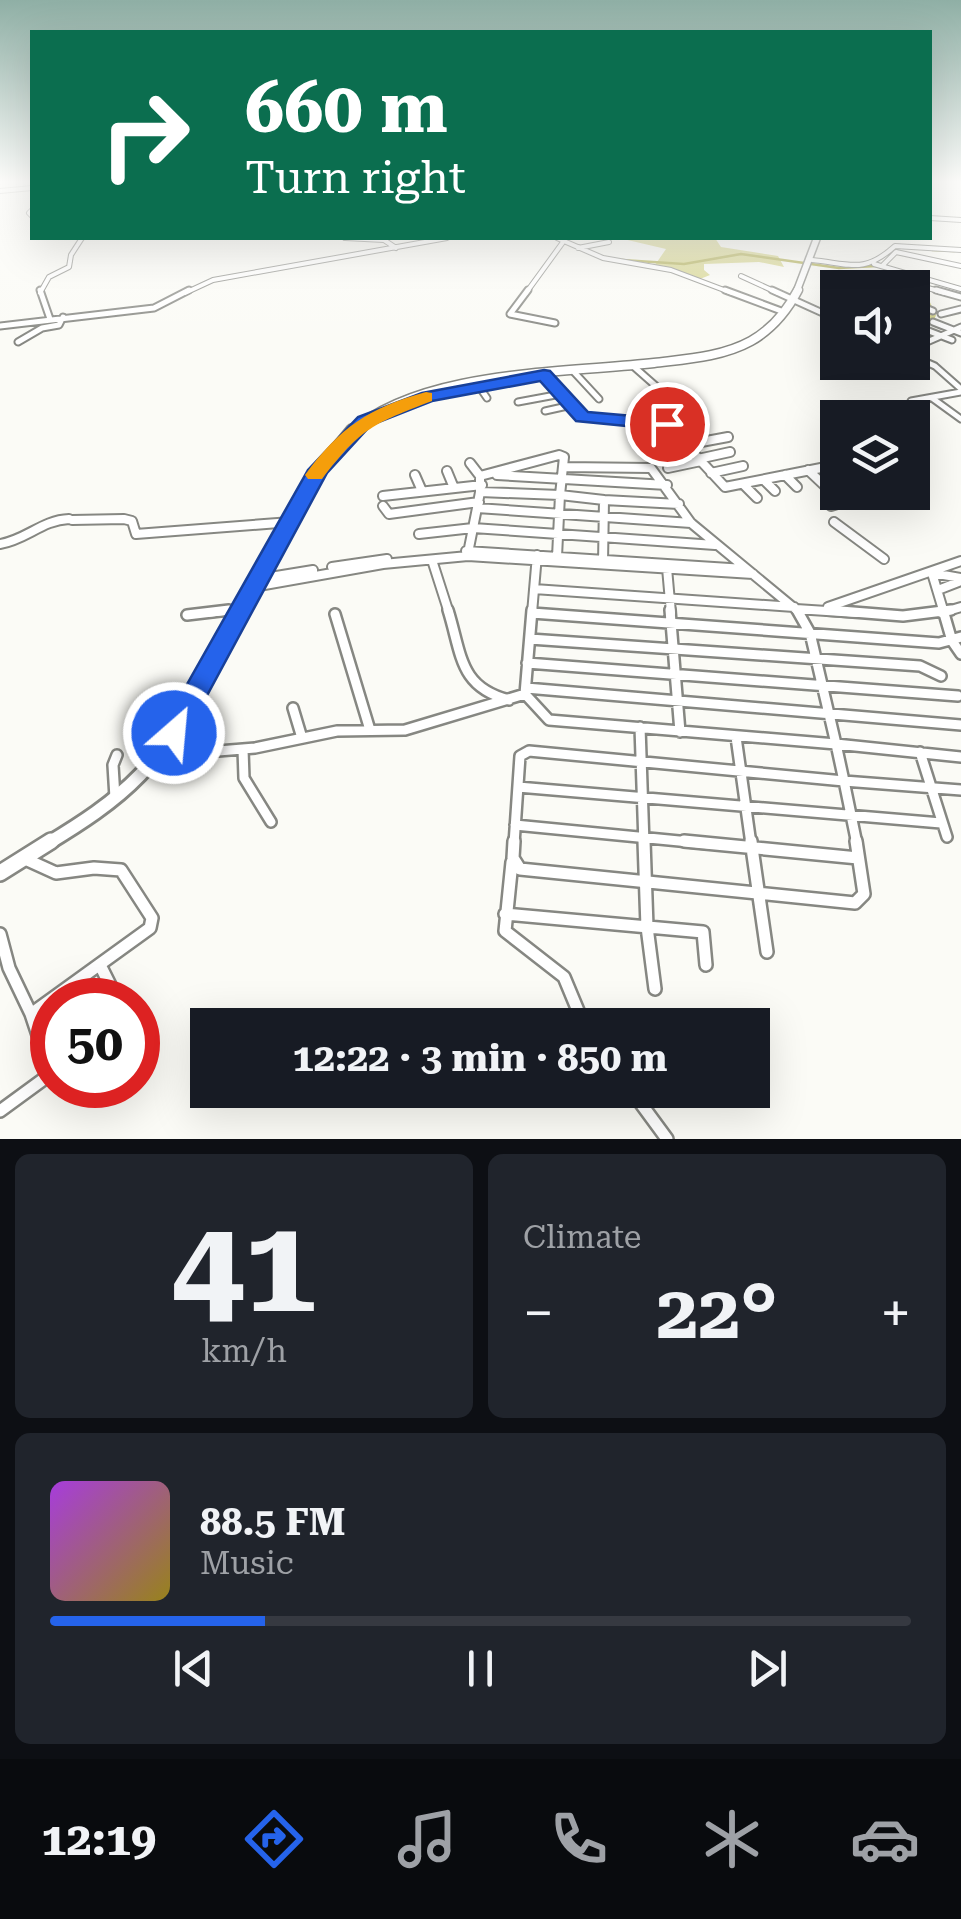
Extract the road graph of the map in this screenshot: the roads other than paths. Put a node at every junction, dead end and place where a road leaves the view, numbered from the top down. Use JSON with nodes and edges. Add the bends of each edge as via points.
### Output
{"nodes":[{"id":1,"x":81,"y":240,"type":"edge"},
{"id":2,"x":384,"y":240,"type":"edge"},
{"id":3,"x":437,"y":240,"type":"edge"},
{"id":4,"x":561,"y":240,"type":"edge"},
{"id":5,"x":564,"y":240,"type":"edge"},
{"id":6,"x":817,"y":240,"type":"edge"},
{"id":7,"x":895,"y":240,"type":"edge"},
{"id":8,"x":608,"y":242,"type":"dead end"},
{"id":9,"x":895,"y":246,"type":"junction"},
{"id":10,"x":908,"y":247,"type":"junction"},
{"id":11,"x":396,"y":248,"type":"junction"},
{"id":12,"x":578,"y":248,"type":"junction"},
{"id":13,"x":961,"y":250,"type":"edge"},
{"id":14,"x":932,"y":251,"type":"dead end"},
{"id":15,"x":811,"y":263,"type":"junction"},
{"id":16,"x":878,"y":264,"type":"junction"},
{"id":17,"x":961,"y":266,"type":"edge"},
{"id":18,"x":740,"y":276,"type":"dead end"},
{"id":19,"x":930,"y":289,"type":"edge"},
{"id":20,"x":961,"y":289,"type":"edge"},
{"id":21,"x":961,"y":297,"type":"edge"},
{"id":22,"x":794,"y":298,"type":"junction"},
{"id":23,"x":930,"y":309,"type":"edge"},
{"id":24,"x":961,"y":310,"type":"edge"},
{"id":25,"x":820,"y":311,"type":"edge"},
{"id":26,"x":933,"y":311,"type":"dead end"},
{"id":27,"x":784,"y":312,"type":"junction"},
{"id":28,"x":942,"y":314,"type":"dead end"},
{"id":29,"x":63,"y":317,"type":"junction"},
{"id":30,"x":50,"y":319,"type":"junction"},
{"id":31,"x":933,"y":322,"type":"dead end"},
{"id":32,"x":555,"y":323,"type":"dead end"},
{"id":33,"x":0,"y":326,"type":"edge"},
{"id":34,"x":959,"y":328,"type":"edge"},
{"id":35,"x":930,"y":331,"type":"edge"},
{"id":36,"x":942,"y":336,"type":"junction"},
{"id":37,"x":952,"y":340,"type":"dead end"},
{"id":38,"x":930,"y":341,"type":"edge"},
{"id":39,"x":18,"y":342,"type":"dead end"},
{"id":40,"x":930,"y":364,"type":"edge"},
{"id":41,"x":632,"y":365,"type":"junction"},
{"id":42,"x":574,"y":372,"type":"junction"},
{"id":43,"x":544,"y":375,"type":"junction"},
{"id":44,"x":478,"y":386,"type":"junction"},
{"id":45,"x":961,"y":390,"type":"edge"},
{"id":46,"x":561,"y":394,"type":"junction"},
{"id":47,"x":487,"y":398,"type":"dead end"},
{"id":48,"x":690,"y":398,"type":"dead end"},
{"id":49,"x":932,"y":398,"type":"junction"},
{"id":50,"x":599,"y":399,"type":"dead end"},
{"id":51,"x":918,"y":400,"type":"edge"},
{"id":52,"x":518,"y":402,"type":"dead end"},
{"id":53,"x":572,"y":405,"type":"junction"},
{"id":54,"x":546,"y":410,"type":"dead end"},
{"id":55,"x":961,"y":419,"type":"edge"},
{"id":56,"x":688,"y":430,"type":"dead end"},
{"id":57,"x":674,"y":432,"type":"junction"},
{"id":58,"x":649,"y":436,"type":"dead end"},
{"id":59,"x":728,"y":437,"type":"dead end"},
{"id":60,"x":686,"y":445,"type":"junction"},
{"id":61,"x":730,"y":452,"type":"dead end"},
{"id":62,"x":700,"y":460,"type":"junction"},
{"id":63,"x":470,"y":463,"type":"dead end"},
{"id":64,"x":743,"y":466,"type":"dead end"},
{"id":65,"x":563,"y":468,"type":"junction"},
{"id":66,"x":668,"y":468,"type":"dead end"},
{"id":67,"x":820,"y":468,"type":"edge"},
{"id":68,"x":808,"y":470,"type":"junction"},
{"id":69,"x":447,"y":471,"type":"dead end"},
{"id":70,"x":711,"y":472,"type":"junction"},
{"id":71,"x":415,"y":475,"type":"dead end"},
{"id":72,"x":785,"y":475,"type":"junction"},
{"id":73,"x":562,"y":478,"type":"junction"},
{"id":74,"x":764,"y":480,"type":"junction"},
{"id":75,"x":820,"y":481,"type":"edge"},
{"id":76,"x":482,"y":482,"type":"junction"},
{"id":77,"x":744,"y":484,"type":"junction"},
{"id":78,"x":667,"y":486,"type":"junction"},
{"id":79,"x":797,"y":487,"type":"dead end"},
{"id":80,"x":454,"y":488,"type":"junction"},
{"id":81,"x":422,"y":491,"type":"junction"},
{"id":82,"x":776,"y":491,"type":"dead end"},
{"id":83,"x":560,"y":495,"type":"junction"},
{"id":84,"x":757,"y":498,"type":"dead end"},
{"id":85,"x":604,"y":500,"type":"junction"},
{"id":86,"x":679,"y":504,"type":"junction"},
{"id":87,"x":478,"y":505,"type":"junction"},
{"id":88,"x":557,"y":513,"type":"junction"},
{"id":89,"x":602,"y":516,"type":"junction"},
{"id":90,"x":291,"y":522,"type":"junction"},
{"id":91,"x":834,"y":522,"type":"dead end"},
{"id":92,"x":691,"y":523,"type":"junction"},
{"id":93,"x":473,"y":528,"type":"junction"},
{"id":94,"x":419,"y":534,"type":"dead end"},
{"id":95,"x":559,"y":535,"type":"junction"},
{"id":96,"x":601,"y":537,"type":"junction"},
{"id":97,"x":0,"y":544,"type":"edge"},
{"id":98,"x":715,"y":544,"type":"junction"},
{"id":99,"x":468,"y":553,"type":"junction"},
{"id":100,"x":557,"y":557,"type":"junction"},
{"id":101,"x":537,"y":558,"type":"junction"},
{"id":102,"x":884,"y":559,"type":"dead end"},
{"id":103,"x":432,"y":560,"type":"junction"},
{"id":104,"x":961,"y":561,"type":"edge"},
{"id":105,"x":602,"y":562,"type":"junction"},
{"id":106,"x":668,"y":567,"type":"junction"},
{"id":107,"x":942,"y":568,"type":"junction"},
{"id":108,"x":749,"y":572,"type":"junction"},
{"id":109,"x":932,"y":573,"type":"junction"},
{"id":110,"x":961,"y":577,"type":"edge"},
{"id":111,"x":256,"y":583,"type":"junction"},
{"id":112,"x":534,"y":589,"type":"junction"},
{"id":113,"x":938,"y":590,"type":"junction"},
{"id":114,"x":668,"y":599,"type":"junction"},
{"id":115,"x":961,"y":607,"type":"edge"},
{"id":116,"x":796,"y":608,"type":"junction"},
{"id":117,"x":824,"y":608,"type":"junction"},
{"id":118,"x":240,"y":609,"type":"junction"},
{"id":119,"x":532,"y":613,"type":"junction"},
{"id":120,"x":336,"y":614,"type":"dead end"},
{"id":121,"x":945,"y":614,"type":"junction"},
{"id":122,"x":187,"y":615,"type":"dead end"},
{"id":123,"x":670,"y":624,"type":"junction"},
{"id":124,"x":810,"y":634,"type":"junction"},
{"id":125,"x":530,"y":639,"type":"junction"},
{"id":126,"x":956,"y":639,"type":"edge"},
{"id":127,"x":672,"y":648,"type":"junction"},
{"id":128,"x":961,"y":654,"type":"edge"},
{"id":129,"x":816,"y":659,"type":"junction"},
{"id":130,"x":527,"y":663,"type":"junction"},
{"id":131,"x":674,"y":673,"type":"junction"},
{"id":132,"x":942,"y":676,"type":"dead end"},
{"id":133,"x":822,"y":685,"type":"junction"},
{"id":134,"x":525,"y":691,"type":"junction"},
{"id":135,"x":958,"y":696,"type":"dead end"},
{"id":136,"x":510,"y":700,"type":"junction"},
{"id":137,"x":677,"y":702,"type":"junction"},
{"id":138,"x":293,"y":708,"type":"dead end"},
{"id":139,"x":829,"y":713,"type":"junction"},
{"id":140,"x":961,"y":724,"type":"edge"},
{"id":141,"x":640,"y":727,"type":"junction"},
{"id":142,"x":370,"y":730,"type":"junction"},
{"id":143,"x":680,"y":732,"type":"junction"},
{"id":144,"x":736,"y":737,"type":"junction"},
{"id":145,"x":302,"y":738,"type":"junction"},
{"id":146,"x":836,"y":744,"type":"junction"},
{"id":147,"x":242,"y":749,"type":"junction"},
{"id":148,"x":920,"y":752,"type":"junction"},
{"id":149,"x":117,"y":755,"type":"dead end"},
{"id":150,"x":157,"y":756,"type":"junction"},
{"id":151,"x":961,"y":757,"type":"edge"},
{"id":152,"x":642,"y":761,"type":"junction"},
{"id":153,"x":741,"y":773,"type":"junction"},
{"id":154,"x":843,"y":780,"type":"junction"},
{"id":155,"x":518,"y":787,"type":"junction"},
{"id":156,"x":931,"y":788,"type":"junction"},
{"id":157,"x":961,"y":790,"type":"edge"},
{"id":158,"x":642,"y":796,"type":"junction"},
{"id":159,"x":115,"y":798,"type":"junction"},
{"id":160,"x":746,"y":807,"type":"junction"},
{"id":161,"x":850,"y":818,"type":"junction"},
{"id":162,"x":271,"y":822,"type":"dead end"},
{"id":163,"x":942,"y":824,"type":"junction"},
{"id":164,"x":515,"y":825,"type":"junction"},
{"id":165,"x":644,"y":837,"type":"junction"},
{"id":166,"x":947,"y":837,"type":"dead end"},
{"id":167,"x":752,"y":850,"type":"junction"},
{"id":168,"x":22,"y":858,"type":"junction"},
{"id":169,"x":512,"y":858,"type":"junction"},
{"id":170,"x":858,"y":858,"type":"junction"},
{"id":171,"x":0,"y":873,"type":"edge"},
{"id":172,"x":645,"y":881,"type":"junction"},
{"id":173,"x":757,"y":891,"type":"junction"},
{"id":174,"x":506,"y":914,"type":"junction"},
{"id":175,"x":647,"y":927,"type":"junction"},
{"id":176,"x":0,"y":934,"type":"edge"},
{"id":177,"x":767,"y":952,"type":"dead end"},
{"id":178,"x":100,"y":965,"type":"junction"},
{"id":179,"x":706,"y":966,"type":"dead end"},
{"id":180,"x":82,"y":978,"type":"edge"},
{"id":181,"x":106,"y":978,"type":"edge"},
{"id":182,"x":655,"y":989,"type":"dead end"},
{"id":183,"x":577,"y":1008,"type":"edge"},
{"id":184,"x":30,"y":1012,"type":"edge"},
{"id":185,"x":30,"y":1090,"type":"edge"},
{"id":186,"x":644,"y":1108,"type":"edge"},
{"id":187,"x":0,"y":1111,"type":"edge"},
{"id":188,"x":667,"y":1139,"type":"edge"}],
"edges":[{"from":1,"to":30,"type":"street","via":[[69,267],[49,277],[40,292]]},
{"from":2,"to":11,"type":"street"},
{"from":3,"to":11,"type":"street"},
{"from":4,"to":32,"type":"street","via":[[510,314]]},
{"from":5,"to":12,"type":"street"},
{"from":6,"to":15,"type":"main road"},
{"from":7,"to":9,"type":"street"},
{"from":8,"to":12,"type":"street"},
{"from":9,"to":10,"type":"street"},
{"from":9,"to":16,"type":"street"},
{"from":10,"to":13,"type":"street"},
{"from":10,"to":14,"type":"street"},
{"from":11,"to":29,"type":"street","via":[[213,280],[154,308]]},
{"from":12,"to":27,"type":"street","via":[[671,270]]},
{"from":15,"to":16,"type":"street"},
{"from":15,"to":22,"type":"main road"},
{"from":16,"to":17,"type":"street","via":[[896,252]]},
{"from":16,"to":20,"type":"street"},
{"from":18,"to":22,"type":"street"},
{"from":19,"to":21,"type":"street"},
{"from":22,"to":25,"type":"street"},
{"from":22,"to":27,"type":"main road"},
{"from":23,"to":26,"type":"street"},
{"from":24,"to":28,"type":"street"},
{"from":27,"to":41,"type":"main road","via":[[740,345]]},
{"from":29,"to":30,"type":"street"},
{"from":29,"to":39,"type":"street"},
{"from":30,"to":33,"type":"street"},
{"from":31,"to":34,"type":"street"},
{"from":34,"to":36,"type":"street"},
{"from":35,"to":36,"type":"street"},
{"from":36,"to":37,"type":"street"},
{"from":36,"to":38,"type":"street"},
{"from":40,"to":45,"type":"street"},
{"from":41,"to":42,"type":"main road"},
{"from":41,"to":48,"type":"street","via":[[674,402]]},
{"from":42,"to":43,"type":"main road"},
{"from":42,"to":50,"type":"street"},
{"from":43,"to":44,"type":"main road"},
{"from":43,"to":46,"type":"street"},
{"from":44,"to":47,"type":"street"},
{"from":44,"to":90,"type":"main road","via":[[402,403],[364,421],[318,470]]},
{"from":45,"to":49,"type":"street"},
{"from":46,"to":52,"type":"street"},
{"from":46,"to":53,"type":"street"},
{"from":49,"to":51,"type":"street"},
{"from":49,"to":55,"type":"street"},
{"from":53,"to":54,"type":"street"},
{"from":53,"to":57,"type":"street","via":[[582,417],[667,424]]},
{"from":56,"to":57,"type":"street"},
{"from":57,"to":58,"type":"street"},
{"from":57,"to":60,"type":"street"},
{"from":59,"to":60,"type":"street"},
{"from":60,"to":62,"type":"street"},
{"from":61,"to":62,"type":"street"},
{"from":62,"to":66,"type":"street"},
{"from":62,"to":70,"type":"street"},
{"from":63,"to":76,"type":"street"},
{"from":64,"to":70,"type":"street"},
{"from":65,"to":73,"type":"street"},
{"from":65,"to":76,"type":"street","via":[[559,455]]},
{"from":65,"to":78,"type":"street","via":[[646,466]]},
{"from":67,"to":68,"type":"street"},
{"from":68,"to":72,"type":"street"},
{"from":68,"to":75,"type":"street"},
{"from":69,"to":80,"type":"street"},
{"from":70,"to":77,"type":"street","via":[[725,488]]},
{"from":71,"to":81,"type":"street"},
{"from":72,"to":74,"type":"street"},
{"from":72,"to":79,"type":"street"},
{"from":73,"to":76,"type":"street"},
{"from":73,"to":78,"type":"street"},
{"from":73,"to":83,"type":"street"},
{"from":74,"to":77,"type":"street"},
{"from":74,"to":82,"type":"street"},
{"from":76,"to":80,"type":"street"},
{"from":76,"to":83,"type":"street"},
{"from":76,"to":87,"type":"street"},
{"from":77,"to":84,"type":"street"},
{"from":78,"to":86,"type":"street"},
{"from":80,"to":81,"type":"street"},
{"from":81,"to":87,"type":"street","via":[[383,501],[389,514]]},
{"from":83,"to":85,"type":"street"},
{"from":83,"to":88,"type":"street"},
{"from":85,"to":86,"type":"street"},
{"from":85,"to":89,"type":"street"},
{"from":86,"to":92,"type":"street"},
{"from":87,"to":88,"type":"street"},
{"from":87,"to":93,"type":"street"},
{"from":88,"to":89,"type":"street"},
{"from":88,"to":95,"type":"street"},
{"from":89,"to":92,"type":"street"},
{"from":89,"to":96,"type":"street"},
{"from":90,"to":97,"type":"street","via":[[136,534],[132,522],[118,516],[70,519],[43,522]]},
{"from":90,"to":111,"type":"main road"},
{"from":91,"to":102,"type":"street"},
{"from":92,"to":98,"type":"street"},
{"from":93,"to":94,"type":"street"},
{"from":93,"to":95,"type":"street"},
{"from":93,"to":99,"type":"street"},
{"from":95,"to":96,"type":"street"},
{"from":95,"to":100,"type":"street"},
{"from":96,"to":98,"type":"street"},
{"from":96,"to":105,"type":"street"},
{"from":98,"to":108,"type":"street"},
{"from":99,"to":101,"type":"street"},
{"from":99,"to":103,"type":"street"},
{"from":99,"to":111,"type":"street","via":[[364,561]]},
{"from":100,"to":101,"type":"street"},
{"from":100,"to":105,"type":"street"},
{"from":101,"to":105,"type":"street"},
{"from":101,"to":112,"type":"street"},
{"from":103,"to":111,"type":"street"},
{"from":103,"to":136,"type":"street","via":[[471,682]]},
{"from":104,"to":107,"type":"street"},
{"from":105,"to":106,"type":"street"},
{"from":106,"to":108,"type":"street"},
{"from":106,"to":114,"type":"street"},
{"from":107,"to":109,"type":"street"},
{"from":107,"to":110,"type":"street"},
{"from":108,"to":116,"type":"street"},
{"from":109,"to":110,"type":"street"},
{"from":109,"to":113,"type":"street"},
{"from":109,"to":117,"type":"street"},
{"from":110,"to":113,"type":"street"},
{"from":111,"to":118,"type":"main road"},
{"from":112,"to":114,"type":"street"},
{"from":112,"to":119,"type":"street"},
{"from":113,"to":121,"type":"street"},
{"from":114,"to":116,"type":"street"},
{"from":114,"to":123,"type":"street"},
{"from":115,"to":121,"type":"street"},
{"from":116,"to":117,"type":"street"},
{"from":116,"to":124,"type":"street"},
{"from":117,"to":121,"type":"street"},
{"from":118,"to":122,"type":"street"},
{"from":118,"to":150,"type":"main road"},
{"from":119,"to":123,"type":"street"},
{"from":119,"to":125,"type":"street"},
{"from":120,"to":142,"type":"street"},
{"from":121,"to":126,"type":"street"},
{"from":123,"to":124,"type":"street"},
{"from":123,"to":127,"type":"street"},
{"from":124,"to":126,"type":"street"},
{"from":124,"to":129,"type":"street"},
{"from":125,"to":127,"type":"street"},
{"from":125,"to":130,"type":"street"},
{"from":126,"to":128,"type":"street"},
{"from":127,"to":129,"type":"street"},
{"from":127,"to":131,"type":"street"},
{"from":129,"to":132,"type":"street","via":[[920,666]]},
{"from":129,"to":133,"type":"street"},
{"from":130,"to":131,"type":"street"},
{"from":130,"to":134,"type":"street"},
{"from":131,"to":133,"type":"street"},
{"from":131,"to":137,"type":"street"},
{"from":133,"to":135,"type":"street"},
{"from":133,"to":139,"type":"street"},
{"from":134,"to":136,"type":"street"},
{"from":134,"to":137,"type":"street"},
{"from":134,"to":141,"type":"street","via":[[549,720]]},
{"from":136,"to":142,"type":"street","via":[[420,726]]},
{"from":137,"to":139,"type":"street"},
{"from":137,"to":143,"type":"street"},
{"from":138,"to":145,"type":"street"},
{"from":139,"to":140,"type":"street"},
{"from":139,"to":146,"type":"street"},
{"from":141,"to":143,"type":"street"},
{"from":141,"to":152,"type":"street"},
{"from":142,"to":145,"type":"street"},
{"from":143,"to":144,"type":"street"},
{"from":144,"to":146,"type":"street"},
{"from":144,"to":153,"type":"street"},
{"from":145,"to":147,"type":"street"},
{"from":146,"to":148,"type":"street"},
{"from":146,"to":154,"type":"street"},
{"from":147,"to":150,"type":"street"},
{"from":147,"to":162,"type":"street","via":[[244,778]]},
{"from":148,"to":151,"type":"street"},
{"from":148,"to":156,"type":"street"},
{"from":149,"to":159,"type":"street"},
{"from":150,"to":159,"type":"main road"},
{"from":152,"to":153,"type":"street"},
{"from":152,"to":155,"type":"street","via":[[521,752]]},
{"from":152,"to":158,"type":"street"},
{"from":153,"to":154,"type":"street"},
{"from":153,"to":160,"type":"street"},
{"from":154,"to":156,"type":"street"},
{"from":154,"to":161,"type":"street"},
{"from":155,"to":158,"type":"street"},
{"from":155,"to":164,"type":"street"},
{"from":156,"to":157,"type":"street"},
{"from":156,"to":163,"type":"street"},
{"from":158,"to":160,"type":"street"},
{"from":158,"to":165,"type":"street"},
{"from":159,"to":168,"type":"main road"},
{"from":160,"to":161,"type":"street"},
{"from":160,"to":167,"type":"street"},
{"from":161,"to":163,"type":"street"},
{"from":161,"to":170,"type":"street"},
{"from":163,"to":166,"type":"street"},
{"from":164,"to":165,"type":"street"},
{"from":164,"to":169,"type":"street"},
{"from":165,"to":167,"type":"street"},
{"from":165,"to":172,"type":"street"},
{"from":167,"to":170,"type":"street"},
{"from":167,"to":173,"type":"street"},
{"from":168,"to":171,"type":"main road"},
{"from":168,"to":178,"type":"street","via":[[56,873],[121,870],[152,923]]},
{"from":169,"to":172,"type":"street","via":[[520,869]]},
{"from":169,"to":174,"type":"street"},
{"from":170,"to":173,"type":"street","via":[[864,894],[855,903]]},
{"from":172,"to":173,"type":"street"},
{"from":172,"to":175,"type":"street"},
{"from":173,"to":177,"type":"street"},
{"from":174,"to":175,"type":"street"},
{"from":174,"to":183,"type":"street","via":[[504,931],[564,977]]},
{"from":175,"to":179,"type":"street","via":[[703,932]]},
{"from":175,"to":182,"type":"street"},
{"from":176,"to":184,"type":"street"},
{"from":178,"to":180,"type":"street"},
{"from":178,"to":181,"type":"street"},
{"from":185,"to":187,"type":"street"},
{"from":186,"to":188,"type":"street"}]}
